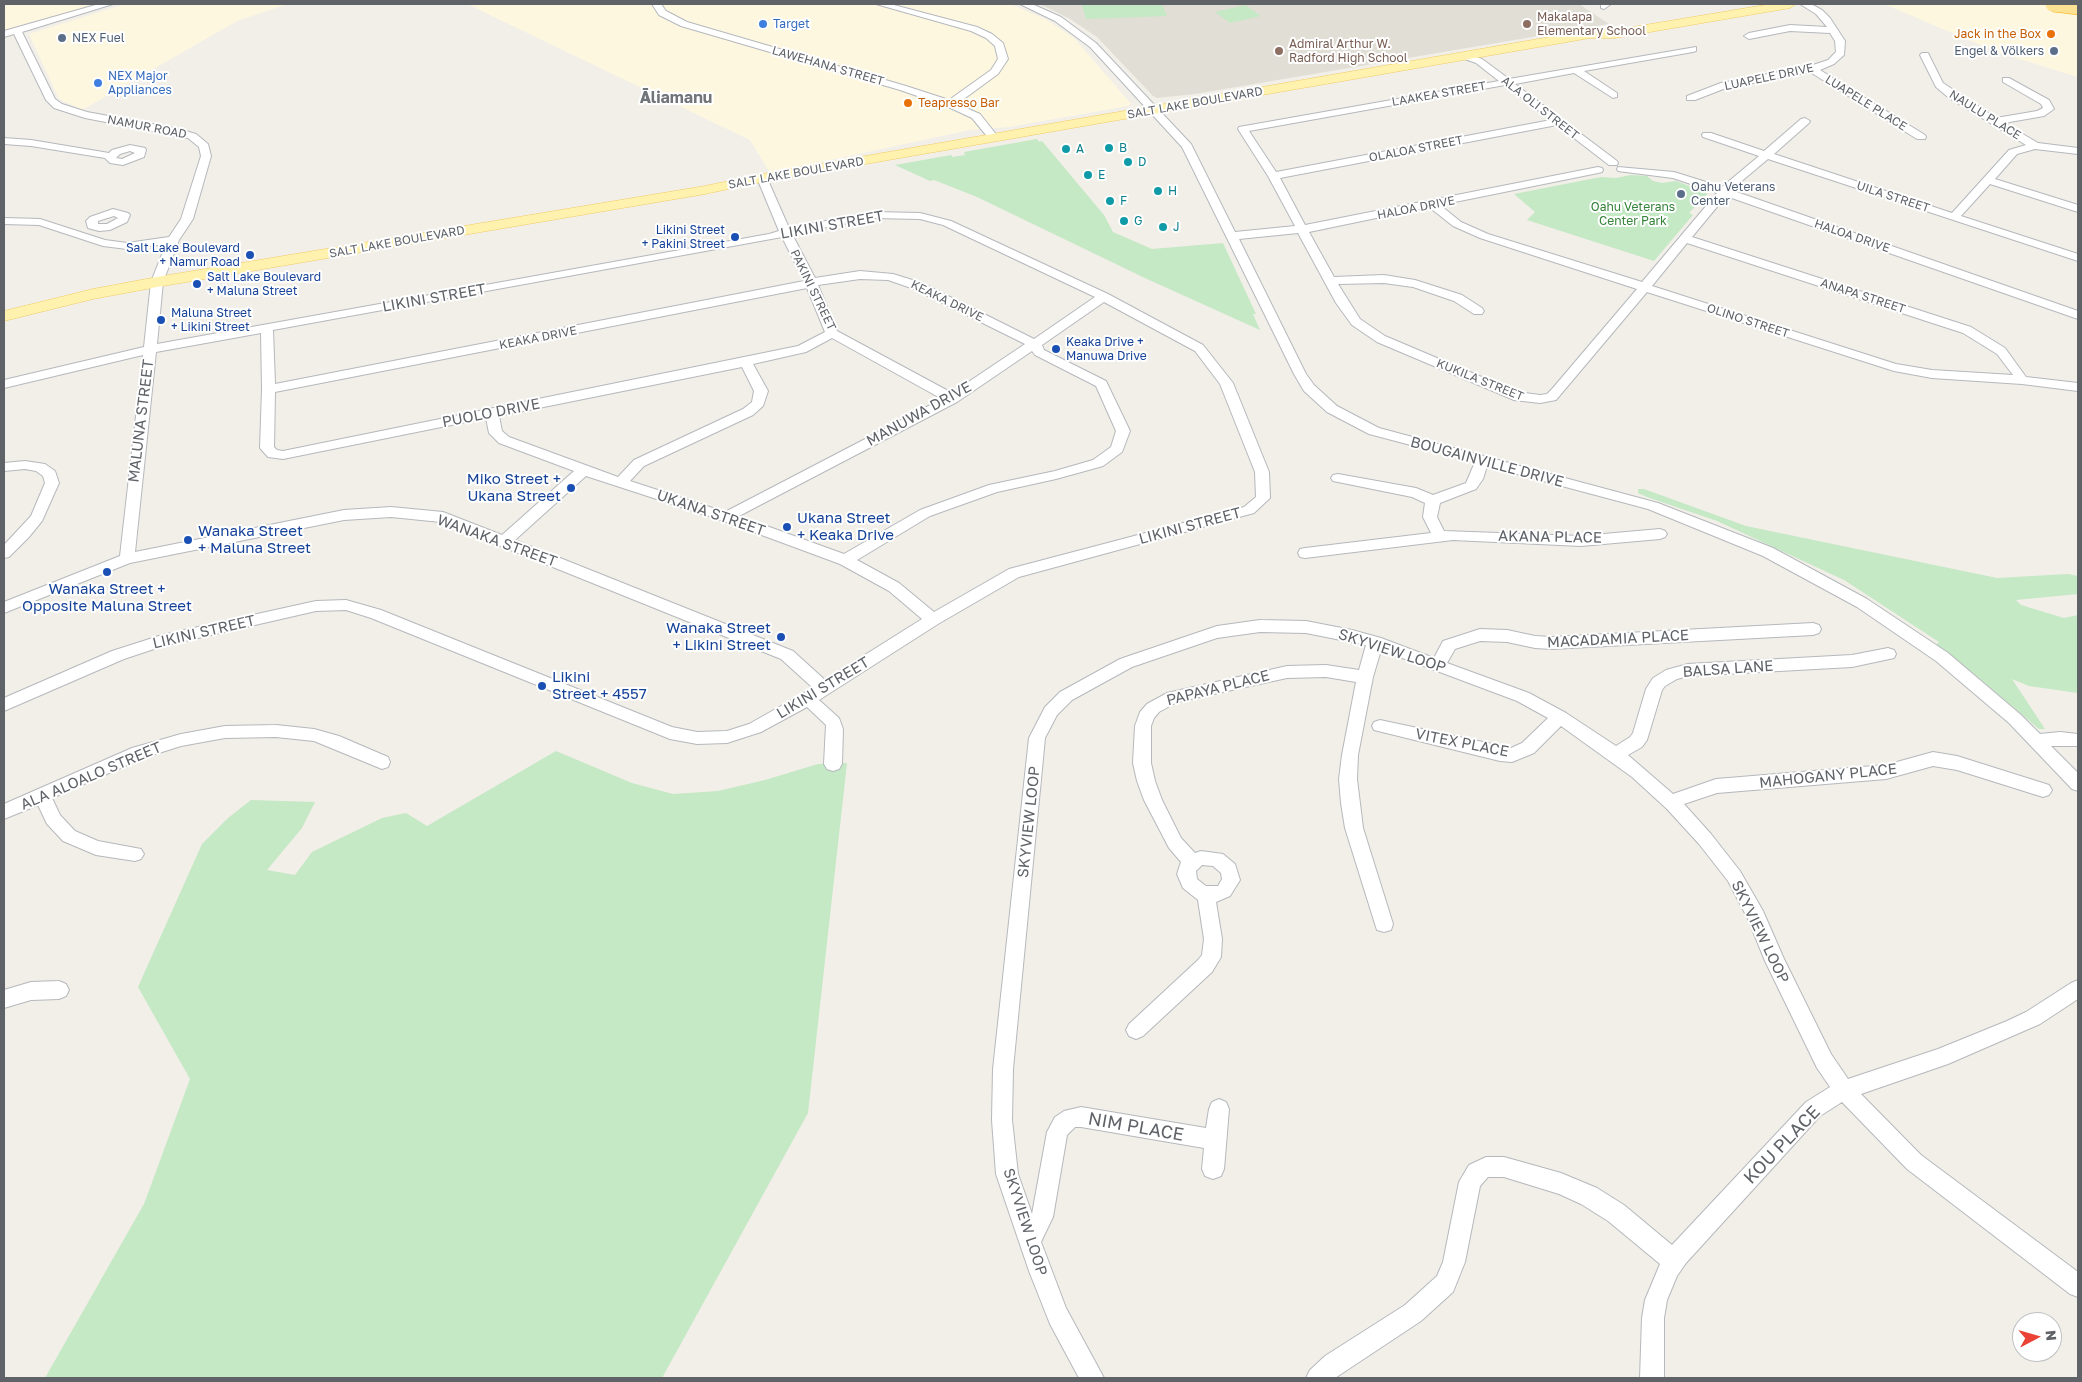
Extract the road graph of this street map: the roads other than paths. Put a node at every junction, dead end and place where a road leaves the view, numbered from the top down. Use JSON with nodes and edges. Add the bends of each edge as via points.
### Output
{"nodes":[{"id":1,"x":108,"y":4,"type":"edge"},
{"id":2,"x":657,"y":4,"type":"edge"},
{"id":3,"x":882,"y":4,"type":"edge"},
{"id":4,"x":1025,"y":4,"type":"edge"},
{"id":5,"x":1744,"y":4,"type":"edge"},
{"id":6,"x":1790,"y":4,"type":"edge"},
{"id":7,"x":1805,"y":4,"type":"edge"},
{"id":8,"x":2053,"y":4,"type":"edge"},
{"id":9,"x":2066,"y":4,"type":"edge"},
{"id":10,"x":2078,"y":8,"type":"edge"},
{"id":11,"x":1833,"y":30,"type":"junction"},
{"id":12,"x":17,"y":31,"type":"junction"},
{"id":13,"x":4,"y":34,"type":"edge"},
{"id":14,"x":1590,"y":34,"type":"junction"},
{"id":15,"x":1749,"y":36,"type":"dead end"},
{"id":16,"x":1693,"y":49,"type":"dead end"},
{"id":17,"x":1924,"y":55,"type":"dead end"},
{"id":18,"x":1466,"y":56,"type":"junction"},
{"id":19,"x":1812,"y":69,"type":"junction"},
{"id":20,"x":1576,"y":70,"type":"junction"},
{"id":21,"x":2006,"y":80,"type":"dead end"},
{"id":22,"x":1507,"y":82,"type":"junction"},
{"id":23,"x":1493,"y":84,"type":"junction"},
{"id":24,"x":1614,"y":95,"type":"dead end"},
{"id":25,"x":1691,"y":98,"type":"dead end"},
{"id":26,"x":950,"y":104,"type":"junction"},
{"id":27,"x":1152,"y":111,"type":"junction"},
{"id":28,"x":1805,"y":121,"type":"dead end"},
{"id":29,"x":1995,"y":121,"type":"junction"},
{"id":30,"x":1559,"y":122,"type":"junction"},
{"id":31,"x":1545,"y":125,"type":"junction"},
{"id":32,"x":1243,"y":129,"type":"joint"},
{"id":33,"x":1707,"y":135,"type":"dead end"},
{"id":34,"x":1921,"y":137,"type":"dead end"},
{"id":35,"x":994,"y":138,"type":"junction"},
{"id":36,"x":4,"y":141,"type":"edge"},
{"id":37,"x":2035,"y":146,"type":"junction"},
{"id":38,"x":2078,"y":151,"type":"edge"},
{"id":39,"x":1765,"y":154,"type":"junction"},
{"id":40,"x":110,"y":156,"type":"dead end"},
{"id":41,"x":1608,"y":169,"type":"junction"},
{"id":42,"x":1273,"y":176,"type":"junction"},
{"id":43,"x":762,"y":178,"type":"junction"},
{"id":44,"x":1987,"y":180,"type":"junction"},
{"id":45,"x":1724,"y":191,"type":"junction"},
{"id":46,"x":1433,"y":205,"type":"junction"},
{"id":47,"x":2078,"y":209,"type":"edge"},
{"id":48,"x":1954,"y":217,"type":"junction"},
{"id":49,"x":4,"y":221,"type":"edge"},
{"id":50,"x":95,"y":227,"type":"dead end"},
{"id":51,"x":1301,"y":230,"type":"junction"},
{"id":52,"x":785,"y":232,"type":"junction"},
{"id":53,"x":80,"y":235,"type":"junction"},
{"id":54,"x":1232,"y":236,"type":"junction"},
{"id":55,"x":174,"y":240,"type":"junction"},
{"id":56,"x":1686,"y":240,"type":"junction"},
{"id":57,"x":2078,"y":258,"type":"edge"},
{"id":58,"x":1330,"y":281,"type":"junction"},
{"id":59,"x":157,"y":282,"type":"junction"},
{"id":60,"x":811,"y":283,"type":"junction"},
{"id":61,"x":1644,"y":288,"type":"junction"},
{"id":62,"x":1104,"y":297,"type":"junction"},
{"id":63,"x":1478,"y":311,"type":"dead end"},
{"id":64,"x":1270,"y":313,"type":"joint"},
{"id":65,"x":2078,"y":315,"type":"edge"},
{"id":66,"x":4,"y":316,"type":"edge"},
{"id":67,"x":267,"y":328,"type":"junction"},
{"id":68,"x":832,"y":333,"type":"junction"},
{"id":69,"x":1034,"y":344,"type":"junction"},
{"id":70,"x":150,"y":349,"type":"junction"},
{"id":71,"x":746,"y":362,"type":"junction"},
{"id":72,"x":2022,"y":380,"type":"junction"},
{"id":73,"x":4,"y":384,"type":"edge"},
{"id":74,"x":2078,"y":387,"type":"edge"},
{"id":75,"x":269,"y":390,"type":"junction"},
{"id":76,"x":952,"y":399,"type":"junction"},
{"id":77,"x":492,"y":413,"type":"junction"},
{"id":78,"x":1482,"y":461,"type":"junction"},
{"id":79,"x":4,"y":467,"type":"edge"},
{"id":80,"x":584,"y":470,"type":"junction"},
{"id":81,"x":1338,"y":478,"type":"dead end"},
{"id":82,"x":620,"y":482,"type":"junction"},
{"id":83,"x":1433,"y":501,"type":"junction"},
{"id":84,"x":726,"y":517,"type":"junction"},
{"id":85,"x":1660,"y":534,"type":"dead end"},
{"id":86,"x":1440,"y":537,"type":"junction"},
{"id":87,"x":504,"y":542,"type":"junction"},
{"id":88,"x":4,"y":553,"type":"edge"},
{"id":89,"x":1305,"y":553,"type":"dead end"},
{"id":90,"x":126,"y":559,"type":"junction"},
{"id":91,"x":844,"y":560,"type":"junction"},
{"id":92,"x":4,"y":608,"type":"edge"},
{"id":93,"x":933,"y":620,"type":"junction"},
{"id":94,"x":1813,"y":629,"type":"dead end"},
{"id":95,"x":1375,"y":642,"type":"junction"},
{"id":96,"x":1888,"y":654,"type":"dead end"},
{"id":97,"x":1438,"y":666,"type":"junction"},
{"id":98,"x":1365,"y":677,"type":"junction"},
{"id":99,"x":824,"y":689,"type":"junction"},
{"id":100,"x":808,"y":699,"type":"junction"},
{"id":101,"x":4,"y":705,"type":"edge"},
{"id":102,"x":1560,"y":717,"type":"junction"},
{"id":103,"x":1380,"y":726,"type":"dead end"},
{"id":104,"x":2078,"y":740,"type":"edge"},
{"id":105,"x":2038,"y":741,"type":"junction"},
{"id":106,"x":1615,"y":755,"type":"junction"},
{"id":107,"x":382,"y":762,"type":"dead end"},
{"id":108,"x":833,"y":764,"type":"dead end"},
{"id":109,"x":2078,"y":784,"type":"edge"},
{"id":110,"x":2043,"y":790,"type":"dead end"},
{"id":111,"x":42,"y":795,"type":"junction"},
{"id":112,"x":1670,"y":802,"type":"junction"},
{"id":113,"x":4,"y":812,"type":"edge"},
{"id":114,"x":136,"y":854,"type":"dead end"},
{"id":115,"x":1192,"y":862,"type":"junction"},
{"id":116,"x":1206,"y":894,"type":"junction"},
{"id":117,"x":1384,"y":924,"type":"dead end"},
{"id":118,"x":2078,"y":989,"type":"edge"},
{"id":119,"x":58,"y":990,"type":"dead end"},
{"id":120,"x":4,"y":999,"type":"edge"},
{"id":121,"x":1136,"y":1030,"type":"dead end"},
{"id":122,"x":1844,"y":1090,"type":"junction"},
{"id":123,"x":1219,"y":1109,"type":"dead end"},
{"id":124,"x":1215,"y":1140,"type":"junction"},
{"id":125,"x":1213,"y":1168,"type":"dead end"},
{"id":126,"x":1030,"y":1240,"type":"junction"},
{"id":127,"x":1674,"y":1261,"type":"junction"},
{"id":128,"x":2078,"y":1286,"type":"edge"},
{"id":129,"x":1092,"y":1378,"type":"edge"},
{"id":130,"x":1318,"y":1378,"type":"edge"},
{"id":131,"x":1652,"y":1378,"type":"edge"}],
"edges":[{"from":1,"to":12,"type":"street"},
{"from":2,"to":26,"type":"street","name":"LAWEHANA STREET","via":[[662,13],[684,24]]},
{"from":3,"to":26,"type":"street","via":[[974,29],[1000,46],[1003,59],[995,72]]},
{"from":4,"to":27,"type":"street","name":"BOUGAINVILLE DRIVE","via":[[1064,23],[1093,44]]},
{"from":5,"to":14,"type":"main road","name":"SALT LAKE BOULEVARD","via":[[1607,28]]},
{"from":6,"to":14,"type":"main road","name":"SALT LAKE BOULEVARD","via":[[1615,34]]},
{"from":7,"to":11,"type":"street","name":"LUAPELE DRIVE","via":[[1819,12]]},
{"from":8,"to":10,"type":"highway","bridge":true},
{"from":9,"to":10,"type":"main road"},
{"from":11,"to":15,"type":"street","via":[[1790,28]]},
{"from":11,"to":19,"type":"street","name":"LUAPELE DRIVE","via":[[1840,42],[1841,53],[1831,62]]},
{"from":12,"to":13,"type":"street"},
{"from":12,"to":55,"type":"street","name":"NAMUR ROAD","via":[[58,106],[84,115],[179,132],[192,136],[204,146],[206,156],[187,219]]},
{"from":14,"to":18,"type":"main road","name":"SALT LAKE BOULEVARD"},
{"from":16,"to":20,"type":"street","name":"LAAKEA STREET"},
{"from":17,"to":29,"type":"street","name":"NAULU PLACE","via":[[1939,85]]},
{"from":18,"to":22,"type":"street","name":"ALA OLI STREET","via":[[1479,61]]},
{"from":18,"to":23,"type":"street","name":"ALA OLI STREET","via":[[1467,64]]},
{"from":18,"to":27,"type":"main road","name":"SALT LAKE BOULEVARD"},
{"from":19,"to":25,"type":"street","name":"LUAPELE DRIVE","via":[[1724,85]]},
{"from":19,"to":34,"type":"street","name":"LUAPELE PLACE"},
{"from":20,"to":22,"type":"street","name":"LAAKEA STREET"},
{"from":20,"to":24,"type":"street"},
{"from":21,"to":29,"type":"street","via":[[2045,102],[2049,109],[2040,114]]},
{"from":22,"to":23,"type":"street","name":"LAAKEA STREET"},
{"from":22,"to":30,"type":"street","name":"ALA OLI STREET"},
{"from":23,"to":31,"type":"street","name":"ALA OLI STREET"},
{"from":23,"to":32,"type":"street","name":"LAAKEA STREET"},
{"from":26,"to":35,"type":"street","name":"LAWEHANA STREET","via":[[976,116]]},
{"from":27,"to":35,"type":"main road","name":"SALT LAKE BOULEVARD"},
{"from":27,"to":54,"type":"street","name":"BOUGAINVILLE DRIVE","via":[[1187,146]]},
{"from":28,"to":39,"type":"street","name":"KUKILA STREET"},
{"from":29,"to":37,"type":"street","name":"NAULU PLACE"},
{"from":30,"to":31,"type":"street","name":"OLALOA STREET"},
{"from":30,"to":41,"type":"street","name":"ALA OLI STREET"},
{"from":31,"to":41,"type":"street","name":"ALA OLI STREET"},
{"from":31,"to":42,"type":"street","name":"OLALOA STREET"},
{"from":32,"to":42,"type":"street","name":"KUKILA STREET"},
{"from":33,"to":39,"type":"street","name":"UILA STREET"},
{"from":35,"to":43,"type":"main road","name":"SALT LAKE BOULEVARD"},
{"from":36,"to":40,"type":"street"},
{"from":37,"to":38,"type":"street"},
{"from":37,"to":44,"type":"street","via":[[2013,152]]},
{"from":39,"to":45,"type":"street","name":"KUKILA STREET"},
{"from":39,"to":48,"type":"street","name":"UILA STREET"},
{"from":41,"to":45,"type":"street","name":"HALOA DRIVE","via":[[1674,175]]},
{"from":41,"to":46,"type":"street","name":"HALOA DRIVE"},
{"from":42,"to":51,"type":"street","name":"KUKILA STREET"},
{"from":43,"to":52,"type":"street","name":"PAKINI STREET"},
{"from":43,"to":59,"type":"main road","name":"SALT LAKE BOULEVARD"},
{"from":44,"to":47,"type":"street"},
{"from":44,"to":48,"type":"street"},
{"from":45,"to":56,"type":"street","name":"KUKILA STREET"},
{"from":45,"to":65,"type":"street","name":"HALOA DRIVE"},
{"from":46,"to":51,"type":"street","name":"HALOA DRIVE"},
{"from":46,"to":61,"type":"street","name":"OLINO STREET","via":[[1475,233]]},
{"from":48,"to":57,"type":"street","name":"UILA STREET"},
{"from":49,"to":53,"type":"street","via":[[40,222]]},
{"from":50,"to":53,"type":"street"},
{"from":51,"to":54,"type":"street","name":"HALOA DRIVE"},
{"from":51,"to":58,"type":"street","name":"KUKILA STREET"},
{"from":52,"to":60,"type":"street","name":"PAKINI STREET"},
{"from":52,"to":62,"type":"street","name":"LIKINI STREET","via":[[873,215],[920,216],[947,223]]},
{"from":52,"to":67,"type":"street","name":"LIKINI STREET"},
{"from":53,"to":55,"type":"street","via":[[103,243],[127,246]]},
{"from":54,"to":64,"type":"street","name":"BOUGAINVILLE DRIVE"},
{"from":55,"to":59,"type":"street","name":"NAMUR ROAD"},
{"from":56,"to":61,"type":"street","name":"KUKILA STREET"},
{"from":56,"to":72,"type":"street","name":"ANAPA STREET","via":[[1967,330],[2001,350]]},
{"from":58,"to":61,"type":"street","name":"KUKILA STREET","via":[[1356,322],[1381,338],[1514,396],[1534,400],[1557,392]]},
{"from":58,"to":63,"type":"street","via":[[1374,279],[1415,284],[1458,298]]},
{"from":59,"to":66,"type":"main road","name":"SALT LAKE BOULEVARD"},
{"from":59,"to":70,"type":"street","name":"MALUNA STREET"},
{"from":60,"to":68,"type":"street","name":"PAKINI STREET"},
{"from":60,"to":69,"type":"street","name":"KEAKA DRIVE","via":[[860,275],[906,281]]},
{"from":60,"to":75,"type":"street","name":"KEAKA DRIVE"},
{"from":61,"to":72,"type":"street","name":"OLINO STREET","via":[[1894,368]]},
{"from":62,"to":69,"type":"street","name":"MANUWA DRIVE"},
{"from":62,"to":93,"type":"street","name":"LIKINI STREET","via":[[1199,348],[1226,383],[1262,472],[1263,498],[1249,510],[1014,573]]},
{"from":64,"to":78,"type":"street","name":"BOUGAINVILLE DRIVE","via":[[1309,388],[1332,409],[1374,432]]},
{"from":67,"to":70,"type":"street","name":"LIKINI STREET"},
{"from":67,"to":75,"type":"street","name":"PUOLO DRIVE"},
{"from":68,"to":71,"type":"street","name":"PUOLO DRIVE","via":[[802,349]]},
{"from":68,"to":76,"type":"street","name":"PAKINI STREET"},
{"from":69,"to":76,"type":"street","name":"MANUWA DRIVE"},
{"from":69,"to":91,"type":"street","name":"KEAKA DRIVE","via":[[1039,352],[1101,384],[1123,431],[1117,449],[1098,463],[994,488],[925,513]]},
{"from":70,"to":73,"type":"street","name":"LIKINI STREET"},
{"from":70,"to":90,"type":"street","name":"MALUNA STREET"},
{"from":71,"to":77,"type":"street","name":"PUOLO DRIVE"},
{"from":71,"to":82,"type":"street","via":[[761,391],[758,403],[748,412],[639,463]]},
{"from":72,"to":74,"type":"street","name":"OLINO STREET"},
{"from":75,"to":77,"type":"street","name":"PUOLO DRIVE","via":[[268,448],[273,454],[283,455]]},
{"from":76,"to":84,"type":"street","name":"MANUWA DRIVE"},
{"from":77,"to":80,"type":"street","name":"UKANA STREET","via":[[496,433],[504,440]]},
{"from":78,"to":83,"type":"street","via":[[1471,486]]},
{"from":78,"to":105,"type":"street","name":"BOUGAINVILLE DRIVE","via":[[1653,506],[1794,565],[1862,603],[1942,658],[1991,697]]},
{"from":79,"to":88,"type":"street","via":[[40,467],[47,471],[52,483],[37,518]]},
{"from":80,"to":82,"type":"street","name":"UKANA STREET"},
{"from":80,"to":87,"type":"street"},
{"from":81,"to":83,"type":"street","via":[[1416,493]]},
{"from":82,"to":84,"type":"street","name":"UKANA STREET"},
{"from":83,"to":86,"type":"street","via":[[1430,517]]},
{"from":84,"to":91,"type":"street","name":"UKANA STREET"},
{"from":85,"to":86,"type":"street","name":"AKANA PLACE","via":[[1581,540]]},
{"from":86,"to":89,"type":"street","name":"AKANA PLACE"},
{"from":87,"to":90,"type":"street","name":"WANAKA STREET","via":[[443,517],[391,512],[344,515]]},
{"from":87,"to":99,"type":"street","name":"WANAKA STREET","via":[[787,655]]},
{"from":90,"to":92,"type":"street","name":"WANAKA STREET"},
{"from":91,"to":93,"type":"street","name":"UKANA STREET","via":[[894,587]]},
{"from":93,"to":99,"type":"street","name":"LIKINI STREET"},
{"from":94,"to":97,"type":"street","name":"MACADAMIA PLACE","via":[[1552,643],[1480,635],[1448,645]]},
{"from":95,"to":97,"type":"street","name":"SKYVIEW LOOP"},
{"from":95,"to":98,"type":"street"},
{"from":95,"to":126,"type":"street","name":"SKYVIEW LOOP","via":[[1329,631],[1283,626],[1217,632],[1126,663],[1066,696],[1045,720],[1036,748],[1003,1069],[1002,1120],[1007,1174]]},
{"from":96,"to":106,"type":"street","name":"BALSA LANE","via":[[1852,661],[1688,670],[1672,674],[1654,689],[1641,735]]},
{"from":97,"to":102,"type":"street","name":"SKYVIEW LOOP","via":[[1523,697]]},
{"from":98,"to":115,"type":"street","name":"PAPAYA PLACE","via":[[1326,671],[1287,672],[1173,697],[1150,712],[1143,726],[1141,743],[1146,782],[1175,843]]},
{"from":98,"to":117,"type":"street","via":[[1350,755],[1350,803],[1354,828]]},
{"from":99,"to":100,"type":"street","name":"LIKINI STREET"},
{"from":100,"to":101,"type":"street","name":"LIKINI STREET","via":[[735,736],[706,739],[680,736],[376,614],[346,605],[316,606],[162,641],[118,655]]},
{"from":100,"to":108,"type":"street","via":[[833,722]]},
{"from":102,"to":103,"type":"street","name":"VITEX PLACE","via":[[1528,748],[1508,755]]},
{"from":102,"to":106,"type":"street","name":"SKYVIEW LOOP"},
{"from":104,"to":105,"type":"street"},
{"from":105,"to":109,"type":"street","name":"BOUGAINVILLE DRIVE"},
{"from":106,"to":112,"type":"street","name":"SKYVIEW LOOP"},
{"from":107,"to":111,"type":"street","name":"ALA ALOALO STREET","via":[[314,735],[276,731],[225,732],[181,740],[138,753]]},
{"from":110,"to":112,"type":"street","name":"MAHOGANY PLACE","via":[[1957,763],[1933,759],[1886,772],[1716,786]]},
{"from":111,"to":113,"type":"street","name":"ALA ALOALO STREET"},
{"from":111,"to":114,"type":"street","via":[[53,819],[69,836],[96,848]]},
{"from":112,"to":122,"type":"street","name":"SKYVIEW LOOP","via":[[1734,876],[1824,1061]]},
{"from":115,"to":116,"type":"street","via":[[1186,872],[1188,881],[1194,889]]},
{"from":115,"to":116,"type":"street","via":[[1214,858],[1230,871],[1231,880],[1227,888],[1216,894]]},
{"from":116,"to":121,"type":"street","via":[[1214,942],[1211,957]]},
{"from":118,"to":122,"type":"street","name":"KOU PLACE","via":[[2014,1027],[1941,1057]]},
{"from":119,"to":120,"type":"street","via":[[31,991]]},
{"from":122,"to":127,"type":"street","name":"KOU PLACE","via":[[1813,1109]]},
{"from":122,"to":128,"type":"street","name":"SKYVIEW LOOP","via":[[1914,1162]]},
{"from":123,"to":124,"type":"street"},
{"from":124,"to":125,"type":"street"},
{"from":124,"to":126,"type":"street","name":"NIM PLACE","via":[[1084,1118],[1066,1120],[1057,1132],[1042,1216]]},
{"from":126,"to":129,"type":"street","name":"SKYVIEW LOOP","via":[[1047,1291]]},
{"from":127,"to":130,"type":"street","via":[[1590,1196],[1504,1167],[1486,1167],[1477,1172],[1470,1182],[1454,1262],[1445,1284],[1413,1312],[1327,1368]]},
{"from":127,"to":131,"type":"street","name":"KOU PLACE","via":[[1661,1283],[1656,1300]]}]}
